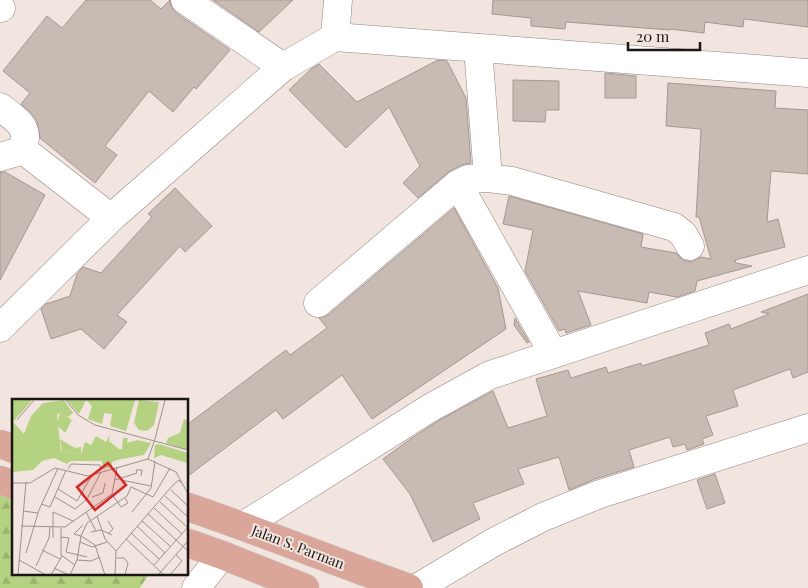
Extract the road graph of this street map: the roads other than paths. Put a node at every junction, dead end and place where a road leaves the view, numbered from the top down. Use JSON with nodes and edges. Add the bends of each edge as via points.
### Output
{"nodes":[{"id":1,"x":185,"y":0,"type":"edge"},
{"id":2,"x":338,"y":0,"type":"edge"},
{"id":3,"x":335,"y":36,"type":"junction"},
{"id":4,"x":478,"y":48,"type":"junction"},
{"id":5,"x":284,"y":67,"type":"junction"},
{"id":6,"x":808,"y":73,"type":"edge"},
{"id":7,"x":0,"y":107,"type":"edge"},
{"id":8,"x":11,"y":153,"type":"edge"},
{"id":9,"x":488,"y":178,"type":"junction"},
{"id":10,"x":458,"y":184,"type":"junction"},
{"id":11,"x":110,"y":218,"type":"junction"},
{"id":12,"x":690,"y":246,"type":"dead end"},
{"id":13,"x":808,"y":270,"type":"edge"},
{"id":14,"x":318,"y":303,"type":"dead end"},
{"id":15,"x":0,"y":328,"type":"edge"},
{"id":16,"x":553,"y":353,"type":"junction"},
{"id":17,"x":808,"y":428,"type":"edge"},
{"id":18,"x":0,"y":444,"type":"edge"},
{"id":19,"x":12,"y":448,"type":"edge"},
{"id":20,"x":0,"y":480,"type":"edge"},
{"id":21,"x":12,"y":484,"type":"edge"},
{"id":22,"x":189,"y":507,"type":"edge"},
{"id":23,"x":243,"y":526,"type":"junction"},
{"id":24,"x":189,"y":544,"type":"edge"},
{"id":25,"x":222,"y":555,"type":"junction"},
{"id":26,"x":196,"y":588,"type":"edge"},
{"id":27,"x":305,"y":588,"type":"edge"},
{"id":28,"x":409,"y":588,"type":"edge"},
{"id":29,"x":417,"y":588,"type":"edge"}],
"edges":[{"from":1,"to":5,"type":"street"},
{"from":2,"to":3,"type":"street"},
{"from":3,"to":4,"type":"street"},
{"from":3,"to":5,"type":"street"},
{"from":4,"to":6,"type":"street"},
{"from":4,"to":9,"type":"street"},
{"from":5,"to":11,"type":"street"},
{"from":7,"to":8,"type":"street","via":[[25,131],[26,137]]},
{"from":8,"to":11,"type":"street"},
{"from":9,"to":10,"type":"street"},
{"from":9,"to":12,"type":"street","via":[[512,181],[674,227]]},
{"from":10,"to":14,"type":"street"},
{"from":10,"to":16,"type":"street"},
{"from":11,"to":15,"type":"street"},
{"from":13,"to":16,"type":"street"},
{"from":16,"to":23,"type":"street","via":[[490,374]]},
{"from":17,"to":29,"type":"street","via":[[600,494],[551,514],[494,542]]},
{"from":18,"to":19,"type":"main road"},
{"from":20,"to":21,"type":"main road"},
{"from":22,"to":23,"type":"main road","name":"Jalan S. Parman"},
{"from":23,"to":28,"type":"main road","name":"Jalan S. Parman"},
{"from":24,"to":25,"type":"main road"},
{"from":25,"to":26,"type":"street"},
{"from":25,"to":27,"type":"main road"}]}
